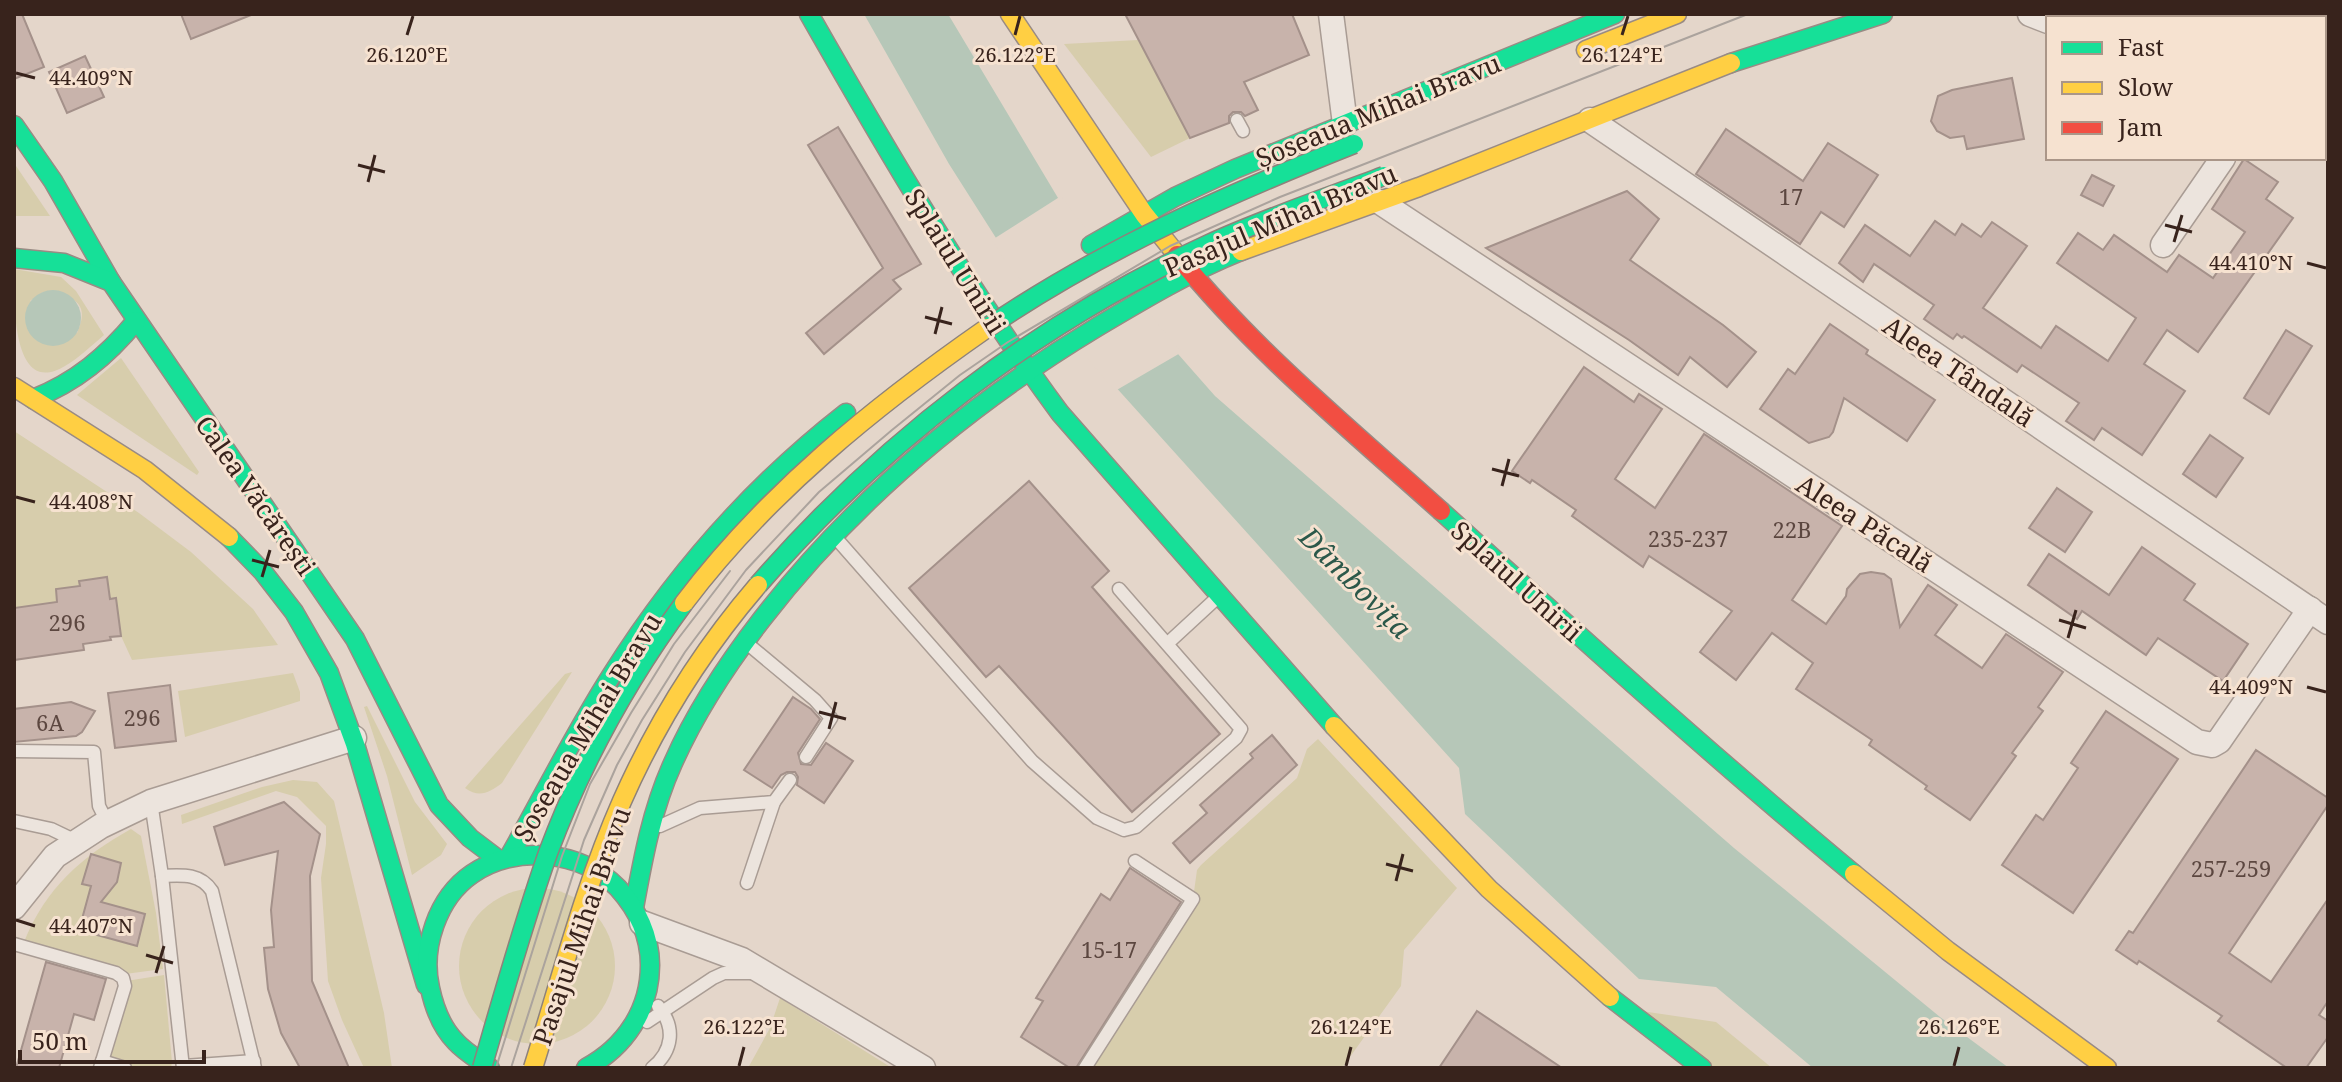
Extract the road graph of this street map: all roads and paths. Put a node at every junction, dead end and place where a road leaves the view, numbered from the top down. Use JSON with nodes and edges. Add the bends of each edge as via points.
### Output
{"nodes":[{"id":1,"x":809,"y":14,"type":"edge"},
{"id":2,"x":1010,"y":14,"type":"edge"},
{"id":3,"x":1331,"y":14,"type":"edge"},
{"id":4,"x":1615,"y":14,"type":"edge"},
{"id":5,"x":1677,"y":14,"type":"edge"},
{"id":6,"x":1883,"y":14,"type":"edge"},
{"id":7,"x":1574,"y":55,"type":"dead end"},
{"id":8,"x":1590,"y":120,"type":"junction"},
{"id":9,"x":1345,"y":124,"type":"junction"},
{"id":10,"x":14,"y":125,"type":"edge"},
{"id":11,"x":1368,"y":138,"type":"dead end"},
{"id":12,"x":2222,"y":160,"type":"edge"},
{"id":13,"x":1399,"y":170,"type":"dead end"},
{"id":14,"x":1380,"y":202,"type":"junction"},
{"id":15,"x":1144,"y":214,"type":"junction"},
{"id":16,"x":2163,"y":245,"type":"dead end"},
{"id":17,"x":14,"y":258,"type":"edge"},
{"id":18,"x":1192,"y":274,"type":"junction"},
{"id":19,"x":111,"y":282,"type":"junction"},
{"id":20,"x":986,"y":311,"type":"junction"},
{"id":21,"x":136,"y":321,"type":"junction"},
{"id":22,"x":1027,"y":369,"type":"junction"},
{"id":23,"x":14,"y":387,"type":"edge"},
{"id":24,"x":33,"y":399,"type":"junction"},
{"id":25,"x":833,"y":535,"type":"junction"},
{"id":26,"x":1119,"y":589,"type":"dead end"},
{"id":27,"x":1219,"y":596,"type":"junction"},
{"id":28,"x":2319,"y":615,"type":"edge"},
{"id":29,"x":745,"y":642,"type":"junction"},
{"id":30,"x":1168,"y":643,"type":"junction"},
{"id":31,"x":354,"y":738,"type":"junction"},
{"id":32,"x":14,"y":751,"type":"edge"},
{"id":33,"x":806,"y":757,"type":"dead end"},
{"id":34,"x":790,"y":780,"type":"dead end"},
{"id":35,"x":151,"y":802,"type":"junction"},
{"id":36,"x":774,"y":802,"type":"junction"},
{"id":37,"x":14,"y":821,"type":"edge"},
{"id":38,"x":107,"y":822,"type":"junction"},
{"id":39,"x":650,"y":831,"type":"junction"},
{"id":40,"x":76,"y":841,"type":"junction"},
{"id":41,"x":504,"y":859,"type":"junction"},
{"id":42,"x":1135,"y":861,"type":"dead end"},
{"id":43,"x":162,"y":876,"type":"junction"},
{"id":44,"x":747,"y":883,"type":"dead end"},
{"id":45,"x":14,"y":907,"type":"edge"},
{"id":46,"x":638,"y":916,"type":"junction"},
{"id":47,"x":14,"y":944,"type":"edge"},
{"id":48,"x":764,"y":972,"type":"junction"},
{"id":49,"x":426,"y":985,"type":"junction"},
{"id":50,"x":648,"y":994,"type":"junction"},
{"id":51,"x":663,"y":1012,"type":"junction"},
{"id":52,"x":446,"y":1032,"type":"junction"},
{"id":53,"x":630,"y":1032,"type":"junction"},
{"id":54,"x":446,"y":1056,"type":"dead end"},
{"id":55,"x":101,"y":1065,"type":"edge"},
{"id":56,"x":255,"y":1065,"type":"edge"},
{"id":57,"x":183,"y":1067,"type":"edge"},
{"id":58,"x":125,"y":1068,"type":"edge"},
{"id":59,"x":482,"y":1068,"type":"edge"},
{"id":60,"x":490,"y":1068,"type":"edge"},
{"id":61,"x":533,"y":1068,"type":"edge"},
{"id":62,"x":586,"y":1068,"type":"edge"},
{"id":63,"x":652,"y":1068,"type":"edge"},
{"id":64,"x":923,"y":1068,"type":"edge"},
{"id":65,"x":1085,"y":1068,"type":"edge"},
{"id":66,"x":1702,"y":1068,"type":"edge"},
{"id":67,"x":2107,"y":1068,"type":"edge"}],
"edges":[{"from":1,"to":20,"type":"main road","name":"Splaiul Unirii"},
{"from":2,"to":15,"type":"main road","name":"Splaiul Unirii"},
{"from":3,"to":9,"type":"street"},
{"from":4,"to":9,"type":"main road","name":"Șoseaua Mihai Bravu"},
{"from":5,"to":7,"type":"main road"},
{"from":6,"to":8,"type":"main road","via":[[1767,50]]},
{"from":8,"to":14,"type":"main road"},
{"from":8,"to":28,"type":"street","name":"Aleea Tândală"},
{"from":9,"to":15,"type":"main road","name":"Șoseaua Mihai Bravu"},
{"from":10,"to":19,"type":"main road","name":"Calea Văcărești"},
{"from":11,"to":59,"type":"main road","name":"Pasajul Mihai Bravu","bridge":true,"via":[[1194,211],[1019,308],[887,402],[766,508],[667,627],[578,782],[544,865]]},
{"from":12,"to":16,"type":"street"},
{"from":13,"to":61,"type":"main road","name":"Pasajul Mihai Bravu","bridge":true,"via":[[1198,250],[1040,339],[915,432],[798,538],[707,650],[638,768],[592,878]]},
{"from":14,"to":18,"type":"main road","via":[[1272,239]]},
{"from":14,"to":28,"type":"street","name":"Aleea Păcală","via":[[2197,742],[2219,741]]},
{"from":15,"to":18,"type":"main road","name":"Splaiul Unirii"},
{"from":15,"to":20,"type":"main road","name":"Șoseaua Mihai Bravu"},
{"from":17,"to":19,"type":"main road","via":[[71,263]]},
{"from":18,"to":22,"type":"main road"},
{"from":18,"to":67,"type":"main road","name":"Splaiul Unirii","via":[[1342,424],[1772,806],[1948,951]]},
{"from":19,"to":21,"type":"main road","name":"Calea Văcărești"},
{"from":20,"to":22,"type":"main road","name":"Splaiul Unirii"},
{"from":20,"to":41,"type":"main road","name":"Șoseaua Mihai Bravu","via":[[796,452],[719,530],[611,676]]},
{"from":21,"to":24,"type":"main road","via":[[92,368],[57,391]]},
{"from":21,"to":41,"type":"main road","name":"Calea Văcărești","via":[[355,639],[439,805],[470,838]]},
{"from":22,"to":25,"type":"main road","via":[[894,473]]},
{"from":22,"to":27,"type":"main road","name":"Splaiul Unirii"},
{"from":23,"to":24,"type":"main road","name":"Calea Văcărești"},
{"from":24,"to":31,"type":"main road","name":"Calea Văcărești","via":[[170,487],[271,582],[321,657]]},
{"from":25,"to":29,"type":"main road"},
{"from":25,"to":30,"type":"lane","via":[[1032,761],[1072,799],[1117,828],[1136,827],[1240,732]]},
{"from":26,"to":30,"type":"lane"},
{"from":27,"to":30,"type":"lane"},
{"from":27,"to":66,"type":"main road","name":"Splaiul Unirii","via":[[1390,787],[1504,903],[1621,1008]]},
{"from":29,"to":33,"type":"lane","via":[[831,718]]},
{"from":29,"to":39,"type":"main road","via":[[688,733]]},
{"from":31,"to":35,"type":"street"},
{"from":31,"to":49,"type":"main road","name":"Calea Văcărești"},
{"from":32,"to":38,"type":"lane","via":[[94,752],[99,806]]},
{"from":34,"to":36,"type":"lane"},
{"from":35,"to":38,"type":"street"},
{"from":35,"to":43,"type":"lane"},
{"from":36,"to":39,"type":"lane","via":[[700,808]]},
{"from":36,"to":44,"type":"lane"},
{"from":37,"to":40,"type":"lane"},
{"from":38,"to":40,"type":"street"},
{"from":39,"to":46,"type":"main road"},
{"from":40,"to":45,"type":"street","via":[[55,856]]},
{"from":41,"to":46,"type":"main road","via":[[540,854],[576,860],[608,878]]},
{"from":41,"to":49,"type":"main road","via":[[466,878],[440,910],[426,949]]},
{"from":42,"to":65,"type":"lane","via":[[1193,899]]},
{"from":43,"to":56,"type":"lane","via":[[196,877],[212,891]]},
{"from":43,"to":57,"type":"lane"},
{"from":46,"to":48,"type":"street"},
{"from":46,"to":50,"type":"main road","via":[[649,946]]},
{"from":47,"to":55,"type":"lane","via":[[123,978]]},
{"from":48,"to":51,"type":"lane","via":[[724,973]]},
{"from":48,"to":64,"type":"street"},
{"from":49,"to":52,"type":"main road","name":"Calea Văcărești"},
{"from":50,"to":51,"type":"lane"},
{"from":50,"to":53,"type":"main road"},
{"from":51,"to":53,"type":"lane"},
{"from":51,"to":63,"type":"lane","via":[[670,1042]]},
{"from":52,"to":54,"type":"main road"},
{"from":52,"to":60,"type":"main road","via":[[459,1048]]},
{"from":53,"to":62,"type":"main road","via":[[606,1057]]},
{"from":55,"to":58,"type":"lane"},
{"from":56,"to":57,"type":"lane"}]}
